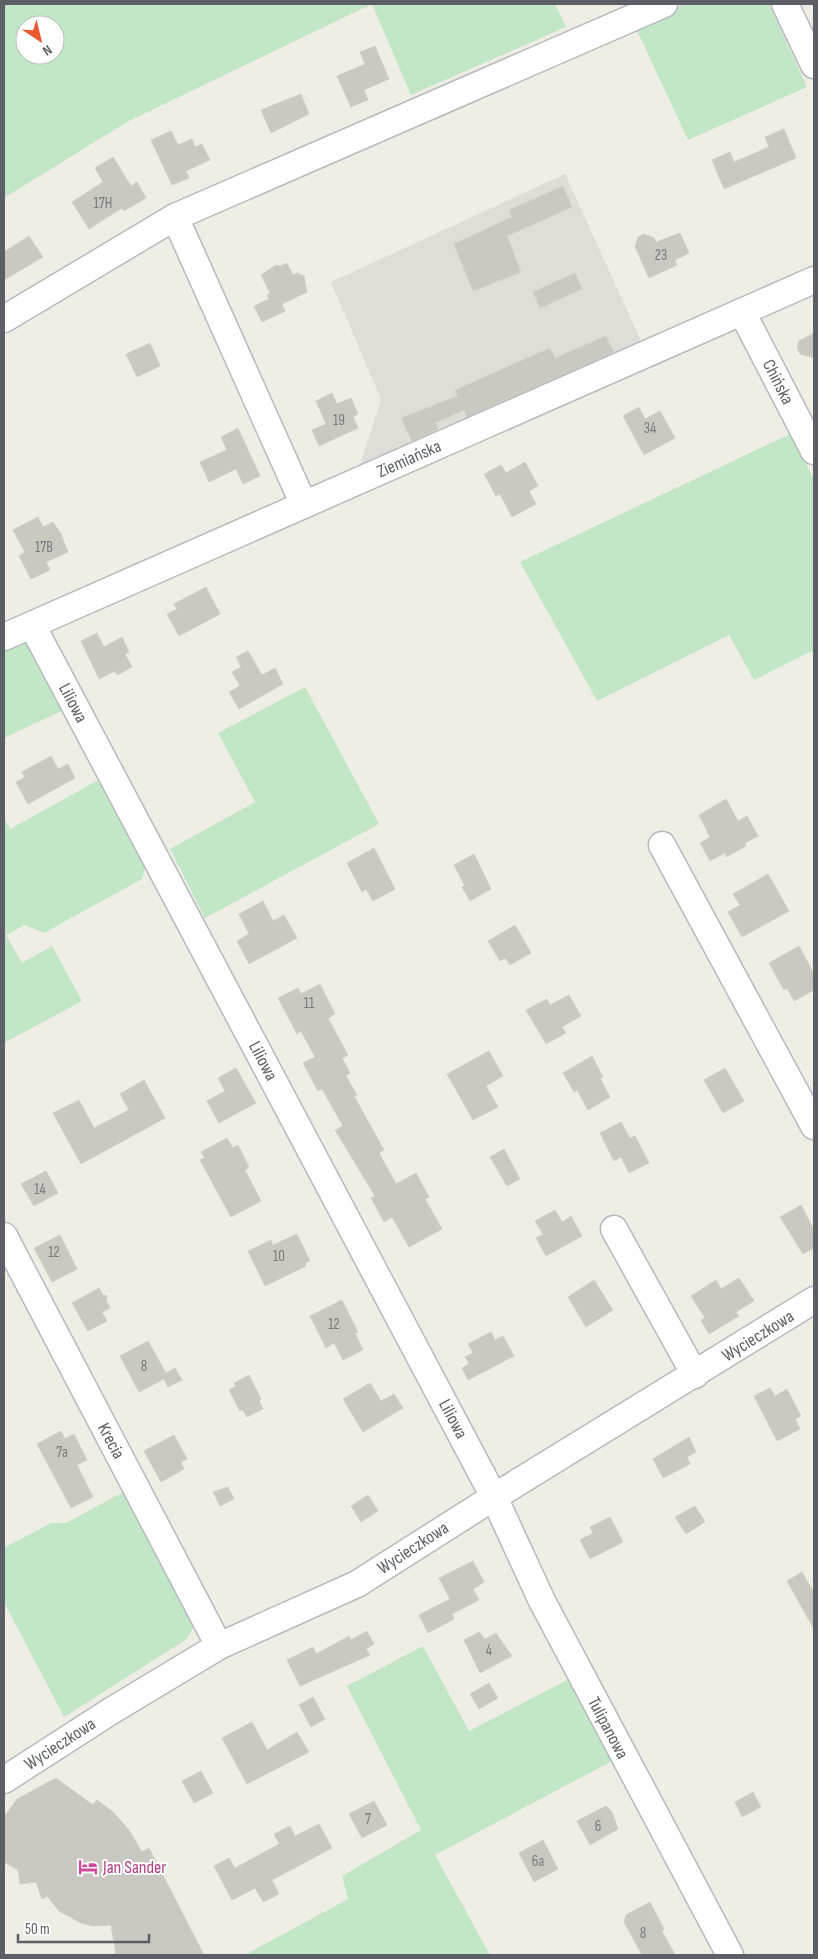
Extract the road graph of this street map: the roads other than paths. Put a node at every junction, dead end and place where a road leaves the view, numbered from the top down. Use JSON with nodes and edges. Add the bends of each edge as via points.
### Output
{"nodes":[{"id":1,"x":664,"y":4,"type":"edge"},
{"id":2,"x":785,"y":4,"type":"edge"},
{"id":3,"x":814,"y":65,"type":"edge"},
{"id":4,"x":175,"y":217,"type":"junction"},
{"id":5,"x":814,"y":280,"type":"edge"},
{"id":6,"x":742,"y":312,"type":"junction"},
{"id":7,"x":4,"y":319,"type":"edge"},
{"id":8,"x":814,"y":451,"type":"edge"},
{"id":9,"x":304,"y":505,"type":"junction"},
{"id":10,"x":32,"y":625,"type":"junction"},
{"id":11,"x":4,"y":637,"type":"edge"},
{"id":12,"x":662,"y":845,"type":"dead end"},
{"id":13,"x":814,"y":1126,"type":"edge"},
{"id":14,"x":614,"y":1229,"type":"dead end"},
{"id":15,"x":4,"y":1236,"type":"edge"},
{"id":16,"x":814,"y":1300,"type":"edge"},
{"id":17,"x":695,"y":1375,"type":"junction"},
{"id":18,"x":494,"y":1497,"type":"junction"},
{"id":19,"x":219,"y":1646,"type":"junction"},
{"id":20,"x":4,"y":1780,"type":"edge"},
{"id":21,"x":730,"y":1955,"type":"edge"}],
"edges":[{"from":1,"to":4,"type":"street"},
{"from":2,"to":3,"type":"street"},
{"from":4,"to":7,"type":"street"},
{"from":4,"to":9,"type":"street"},
{"from":5,"to":6,"type":"street","name":"Ziemiańska"},
{"from":6,"to":8,"type":"street","name":"Chińska"},
{"from":6,"to":9,"type":"street","name":"Ziemiańska"},
{"from":9,"to":10,"type":"street","name":"Ziemiańska"},
{"from":10,"to":11,"type":"street","name":"Ziemiańska"},
{"from":10,"to":18,"type":"street","name":"Liliowa"},
{"from":12,"to":13,"type":"street"},
{"from":14,"to":17,"type":"street"},
{"from":15,"to":19,"type":"street","name":"Krecia"},
{"from":16,"to":17,"type":"street","name":"Wycieczkowa"},
{"from":17,"to":18,"type":"street","name":"Wycieczkowa"},
{"from":18,"to":19,"type":"street","name":"Wycieczkowa","via":[[357,1584]]},
{"from":18,"to":21,"type":"street","name":"Tulipanowa","via":[[542,1601]]},
{"from":19,"to":20,"type":"street","name":"Wycieczkowa"}]}
